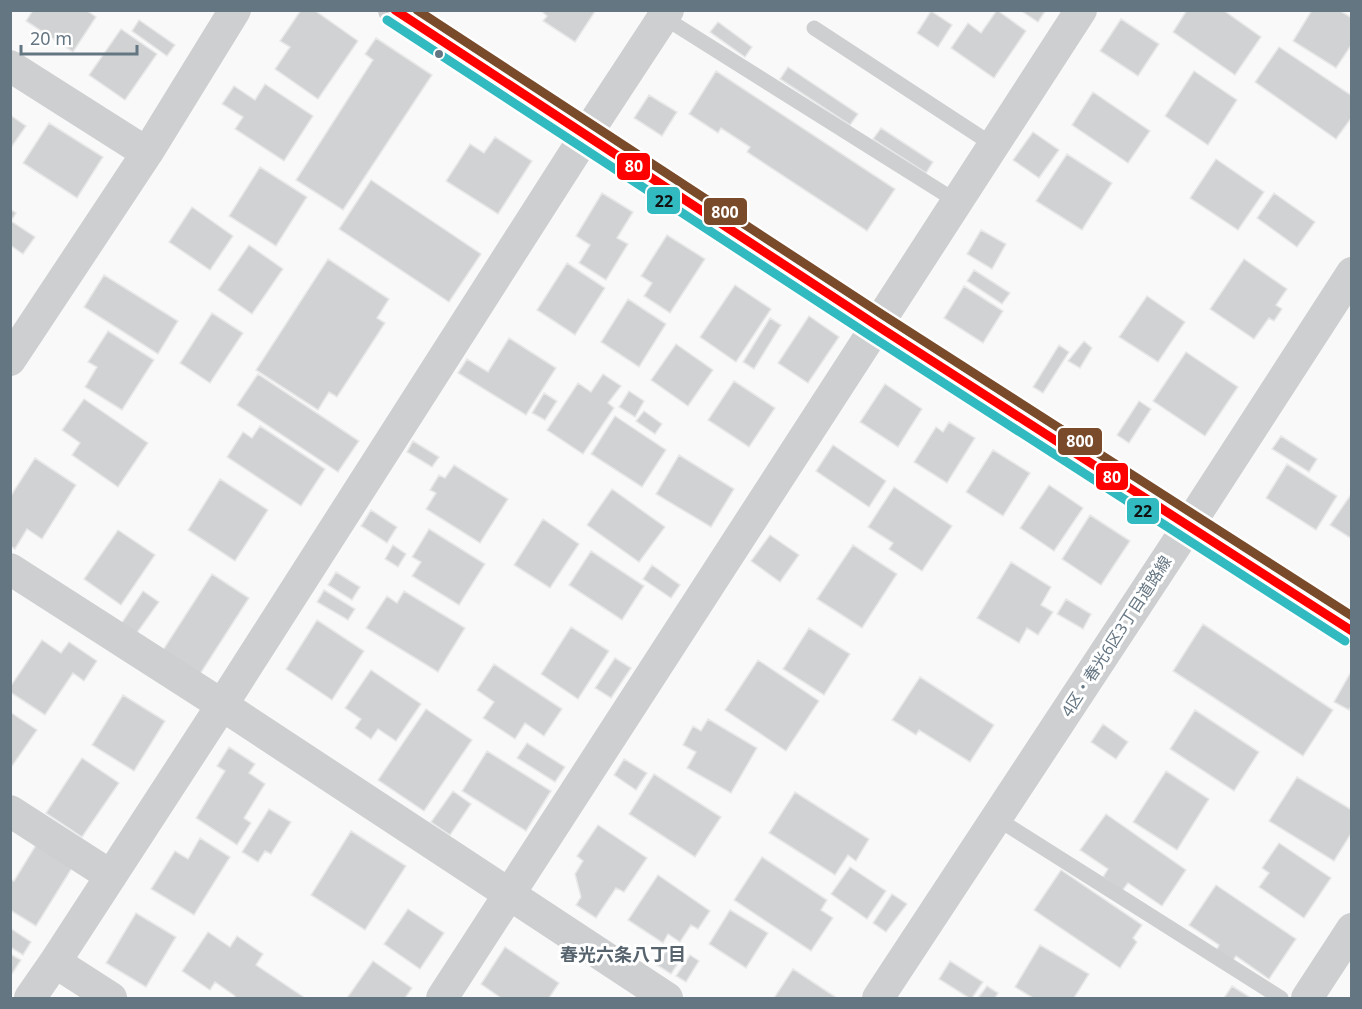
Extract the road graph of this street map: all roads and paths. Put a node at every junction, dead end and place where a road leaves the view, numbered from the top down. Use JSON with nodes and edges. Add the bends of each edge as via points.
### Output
{"nodes":[{"id":1,"x":235,"y":10,"type":"edge"},
{"id":2,"x":394,"y":10,"type":"edge"},
{"id":3,"x":1081,"y":10,"type":"edge"},
{"id":4,"x":661,"y":13,"type":"edge"},
{"id":5,"x":814,"y":28,"type":"dead end"},
{"id":6,"x":10,"y":66,"type":"edge"},
{"id":7,"x":586,"y":135,"type":"junction"},
{"id":8,"x":993,"y":145,"type":"junction"},
{"id":9,"x":147,"y":153,"type":"junction"},
{"id":10,"x":956,"y":201,"type":"junction"},
{"id":11,"x":1352,"y":273,"type":"edge"},
{"id":12,"x":876,"y":325,"type":"junction"},
{"id":13,"x":10,"y":360,"type":"edge"},
{"id":14,"x":1189,"y":525,"type":"junction"},
{"id":15,"x":10,"y":569,"type":"edge"},
{"id":16,"x":1352,"y":631,"type":"edge"},
{"id":17,"x":222,"y":705,"type":"junction"},
{"id":18,"x":10,"y":812,"type":"edge"},
{"id":19,"x":996,"y":819,"type":"junction"},
{"id":20,"x":111,"y":876,"type":"junction"},
{"id":21,"x":509,"y":894,"type":"junction"},
{"id":22,"x":1352,"y":929,"type":"edge"},
{"id":23,"x":54,"y":962,"type":"junction"},
{"id":24,"x":30,"y":999,"type":"edge"},
{"id":25,"x":111,"y":999,"type":"edge"},
{"id":26,"x":442,"y":999,"type":"edge"},
{"id":27,"x":667,"y":999,"type":"edge"},
{"id":28,"x":878,"y":999,"type":"edge"},
{"id":29,"x":1281,"y":999,"type":"edge"},
{"id":30,"x":1307,"y":999,"type":"edge"}],
"edges":[{"from":1,"to":9,"type":"street"},
{"from":2,"to":7,"type":"street"},
{"from":3,"to":8,"type":"street"},
{"from":4,"to":7,"type":"street"},
{"from":4,"to":10,"type":"lane"},
{"from":5,"to":8,"type":"lane"},
{"from":6,"to":9,"type":"street"},
{"from":7,"to":12,"type":"street"},
{"from":7,"to":17,"type":"street"},
{"from":8,"to":10,"type":"street"},
{"from":9,"to":13,"type":"street"},
{"from":10,"to":12,"type":"street"},
{"from":11,"to":14,"type":"street","name":"4区・春光6区3丁目道路線"},
{"from":12,"to":14,"type":"street"},
{"from":12,"to":21,"type":"street"},
{"from":14,"to":16,"type":"street"},
{"from":14,"to":19,"type":"street","name":"4区・春光6区3丁目道路線"},
{"from":15,"to":17,"type":"street"},
{"from":17,"to":20,"type":"street"},
{"from":17,"to":21,"type":"street"},
{"from":18,"to":20,"type":"street"},
{"from":19,"to":28,"type":"street","name":"4区・春光6区3丁目道路線"},
{"from":19,"to":29,"type":"lane"},
{"from":20,"to":23,"type":"street"},
{"from":21,"to":26,"type":"street"},
{"from":21,"to":27,"type":"street"},
{"from":22,"to":30,"type":"street"},
{"from":23,"to":24,"type":"street"},
{"from":23,"to":25,"type":"street"}]}
